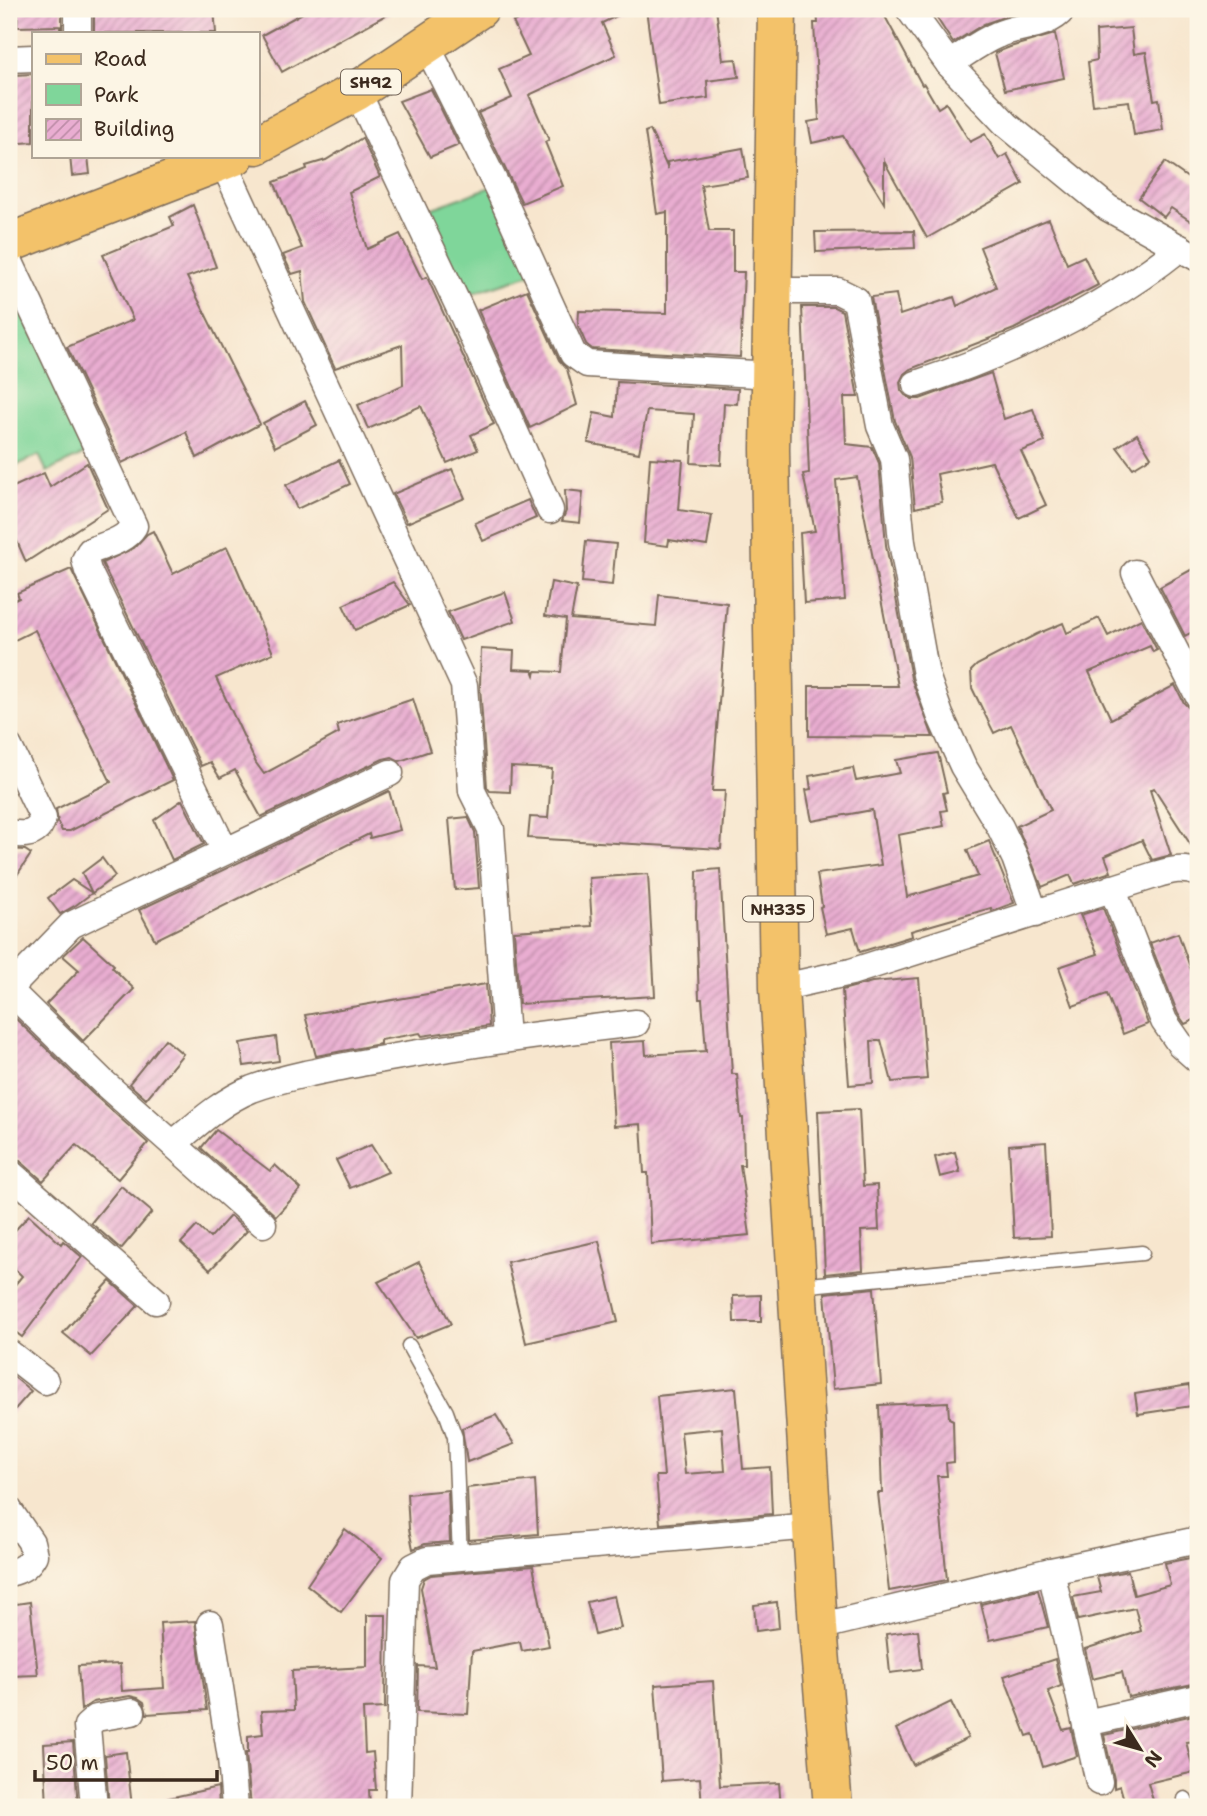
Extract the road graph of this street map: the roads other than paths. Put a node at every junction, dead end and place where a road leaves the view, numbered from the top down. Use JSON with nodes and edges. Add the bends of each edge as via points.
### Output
{"nodes":[{"id":1,"x":78,"y":9,"type":"edge"},
{"id":2,"x":479,"y":9,"type":"edge"},
{"id":3,"x":777,"y":9,"type":"edge"},
{"id":4,"x":909,"y":9,"type":"edge"},
{"id":5,"x":1063,"y":9,"type":"edge"},
{"id":6,"x":78,"y":32,"type":"edge"},
{"id":7,"x":426,"y":46,"type":"junction"},
{"id":8,"x":32,"y":58,"type":"edge"},
{"id":9,"x":9,"y":59,"type":"edge"},
{"id":10,"x":949,"y":64,"type":"junction"},
{"id":11,"x":357,"y":91,"type":"junction"},
{"id":12,"x":259,"y":144,"type":"edge"},
{"id":13,"x":229,"y":159,"type":"edge"},
{"id":14,"x":9,"y":243,"type":"edge"},
{"id":15,"x":1189,"y":253,"type":"edge"},
{"id":16,"x":9,"y":260,"type":"edge"},
{"id":17,"x":774,"y":292,"type":"junction"},
{"id":18,"x":772,"y":375,"type":"junction"},
{"id":19,"x":916,"y":384,"type":"dead end"},
{"id":20,"x":550,"y":510,"type":"dead end"},
{"id":21,"x":1135,"y":572,"type":"dead end"},
{"id":22,"x":1198,"y":695,"type":"edge"},
{"id":23,"x":9,"y":747,"type":"edge"},
{"id":24,"x":390,"y":773,"type":"dead end"},
{"id":25,"x":9,"y":833,"type":"edge"},
{"id":26,"x":225,"y":851,"type":"junction"},
{"id":27,"x":1198,"y":873,"type":"edge"},
{"id":28,"x":1112,"y":888,"type":"junction"},
{"id":29,"x":1035,"y":914,"type":"junction"},
{"id":30,"x":779,"y":988,"type":"junction"},
{"id":31,"x":9,"y":989,"type":"edge"},
{"id":32,"x":636,"y":1023,"type":"dead end"},
{"id":33,"x":506,"y":1038,"type":"junction"},
{"id":34,"x":1198,"y":1060,"type":"edge"},
{"id":35,"x":173,"y":1144,"type":"junction"},
{"id":36,"x":9,"y":1172,"type":"edge"},
{"id":37,"x":263,"y":1224,"type":"dead end"},
{"id":38,"x":1142,"y":1253,"type":"dead end"},
{"id":39,"x":796,"y":1286,"type":"junction"},
{"id":40,"x":156,"y":1301,"type":"dead end"},
{"id":41,"x":409,"y":1346,"type":"dead end"},
{"id":42,"x":9,"y":1353,"type":"edge"},
{"id":43,"x":45,"y":1381,"type":"dead end"},
{"id":44,"x":9,"y":1510,"type":"edge"},
{"id":45,"x":812,"y":1525,"type":"junction"},
{"id":46,"x":1198,"y":1540,"type":"edge"},
{"id":47,"x":460,"y":1557,"type":"junction"},
{"id":48,"x":1051,"y":1571,"type":"junction"},
{"id":49,"x":9,"y":1573,"type":"edge"},
{"id":50,"x":210,"y":1624,"type":"dead end"},
{"id":51,"x":818,"y":1627,"type":"junction"},
{"id":52,"x":1198,"y":1698,"type":"edge"},
{"id":53,"x":132,"y":1712,"type":"dead end"},
{"id":54,"x":1086,"y":1723,"type":"junction"},
{"id":55,"x":1099,"y":1782,"type":"dead end"},
{"id":56,"x":94,"y":1807,"type":"edge"},
{"id":57,"x":235,"y":1807,"type":"edge"},
{"id":58,"x":398,"y":1807,"type":"edge"},
{"id":59,"x":833,"y":1807,"type":"edge"}],
"edges":[{"from":1,"to":6,"type":"street"},
{"from":2,"to":7,"type":"main road","number":"SH92"},
{"from":3,"to":17,"type":"main road","number":"NH335"},
{"from":4,"to":10,"type":"street"},
{"from":5,"to":10,"type":"street","via":[[1048,20],[999,34]]},
{"from":7,"to":11,"type":"main road","number":"SH92"},
{"from":7,"to":18,"type":"street","via":[[573,354],[587,364]]},
{"from":8,"to":9,"type":"street"},
{"from":10,"to":15,"type":"street","via":[[1007,125],[1108,208]]},
{"from":11,"to":12,"type":"main road","number":"SH92"},
{"from":11,"to":20,"type":"street"},
{"from":13,"to":14,"type":"main road"},
{"from":13,"to":33,"type":"street","via":[[464,685],[472,792],[491,829]]},
{"from":15,"to":19,"type":"street","via":[[1051,329],[960,370]]},
{"from":16,"to":26,"type":"street","via":[[134,526],[122,538],[90,551],[85,561],[88,571]]},
{"from":17,"to":18,"type":"main road","number":"NH335"},
{"from":17,"to":29,"type":"street","via":[[838,291],[856,300],[880,426],[894,460],[902,542],[926,675],[963,766],[1015,858]]},
{"from":18,"to":30,"type":"main road","number":"NH335"},
{"from":21,"to":22,"type":"street"},
{"from":23,"to":25,"type":"street","via":[[43,818],[32,834]]},
{"from":24,"to":26,"type":"street"},
{"from":26,"to":31,"type":"street","via":[[71,925]]},
{"from":27,"to":28,"type":"street","via":[[1176,869]]},
{"from":28,"to":29,"type":"street"},
{"from":28,"to":34,"type":"street","via":[[1164,1021]]},
{"from":29,"to":30,"type":"street","via":[[851,972]]},
{"from":30,"to":39,"type":"main road","number":"NH335"},
{"from":31,"to":35,"type":"street"},
{"from":32,"to":33,"type":"street"},
{"from":33,"to":35,"type":"street","via":[[347,1066],[252,1090],[203,1119]]},
{"from":35,"to":37,"type":"street"},
{"from":36,"to":40,"type":"street"},
{"from":38,"to":39,"type":"lane"},
{"from":39,"to":45,"type":"main road","number":"NH335"},
{"from":41,"to":47,"type":"lane","via":[[455,1437]]},
{"from":42,"to":43,"type":"street"},
{"from":44,"to":49,"type":"street","via":[[31,1542],[34,1555],[29,1564]]},
{"from":45,"to":47,"type":"street"},
{"from":45,"to":51,"type":"main road","number":"NH335"},
{"from":46,"to":48,"type":"street"},
{"from":47,"to":58,"type":"street","via":[[427,1560],[413,1567],[405,1580]]},
{"from":48,"to":51,"type":"street"},
{"from":48,"to":54,"type":"street"},
{"from":50,"to":57,"type":"street"},
{"from":51,"to":59,"type":"main road","number":"NH335"},
{"from":52,"to":54,"type":"street"},
{"from":53,"to":56,"type":"street","via":[[96,1717],[87,1726]]},
{"from":54,"to":55,"type":"street"}]}
